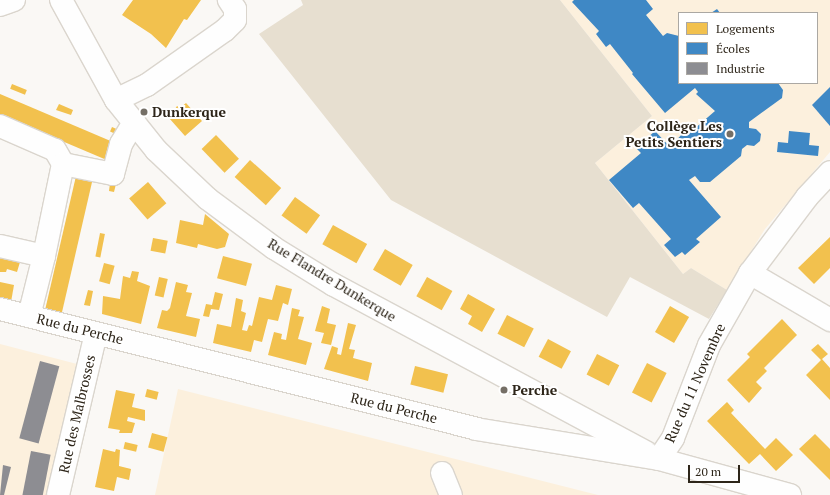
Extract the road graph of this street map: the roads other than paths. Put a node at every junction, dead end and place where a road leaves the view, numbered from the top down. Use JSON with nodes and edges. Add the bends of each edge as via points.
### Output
{"nodes":[{"id":1,"x":14,"y":0,"type":"edge"},
{"id":2,"x":61,"y":0,"type":"edge"},
{"id":3,"x":230,"y":0,"type":"edge"},
{"id":4,"x":0,"y":5,"type":"edge"},
{"id":5,"x":116,"y":100,"type":"junction"},
{"id":6,"x":134,"y":122,"type":"junction"},
{"id":7,"x":0,"y":126,"type":"edge"},
{"id":8,"x":63,"y":164,"type":"junction"},
{"id":9,"x":830,"y":172,"type":"edge"},
{"id":10,"x":0,"y":246,"type":"edge"},
{"id":11,"x":44,"y":256,"type":"junction"},
{"id":12,"x":750,"y":273,"type":"junction"},
{"id":13,"x":0,"y":309,"type":"edge"},
{"id":14,"x":29,"y":316,"type":"junction"},
{"id":15,"x":830,"y":320,"type":"edge"},
{"id":16,"x":96,"y":333,"type":"junction"},
{"id":17,"x":659,"y":459,"type":"junction"},
{"id":18,"x":442,"y":473,"type":"dead end"},
{"id":19,"x":58,"y":495,"type":"edge"},
{"id":20,"x":451,"y":495,"type":"edge"},
{"id":21,"x":790,"y":495,"type":"edge"}],
"edges":[{"from":1,"to":4,"type":"street"},
{"from":2,"to":5,"type":"street","name":"Rue Flandre Dunkerque"},
{"from":3,"to":5,"type":"street","via":[[235,9],[235,20],[225,30],[147,85]]},
{"from":5,"to":6,"type":"street","name":"Rue Flandre Dunkerque"},
{"from":6,"to":8,"type":"street","via":[[121,144],[113,174]]},
{"from":6,"to":17,"type":"street","name":"Rue Flandre Dunkerque","via":[[156,150],[208,199],[274,248],[334,285]]},
{"from":7,"to":8,"type":"street","via":[[55,150]]},
{"from":8,"to":11,"type":"street"},
{"from":9,"to":12,"type":"street","name":"Rue du 11 Novembre","via":[[807,197]]},
{"from":10,"to":11,"type":"street"},
{"from":11,"to":14,"type":"street"},
{"from":12,"to":15,"type":"street"},
{"from":12,"to":17,"type":"street","name":"Rue du 11 Novembre","via":[[710,346],[673,438]]},
{"from":13,"to":14,"type":"street","name":"Rue du Perche"},
{"from":14,"to":16,"type":"street","name":"Rue du Perche"},
{"from":16,"to":17,"type":"street","name":"Rue du Perche","via":[[476,429]]},
{"from":16,"to":19,"type":"street","name":"Rue des Malbrosses"},
{"from":17,"to":21,"type":"street","name":"Rue du Perche"},
{"from":18,"to":20,"type":"street"}]}
